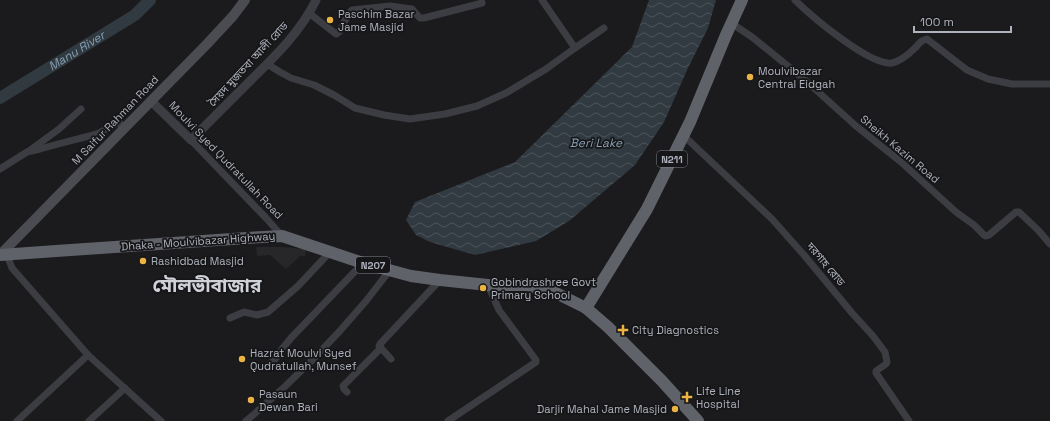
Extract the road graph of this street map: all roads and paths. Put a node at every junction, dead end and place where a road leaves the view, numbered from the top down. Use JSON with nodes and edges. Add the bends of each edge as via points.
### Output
{"nodes":[{"id":1,"x":245,"y":0,"type":"edge"},
{"id":2,"x":316,"y":0,"type":"edge"},
{"id":3,"x":542,"y":0,"type":"edge"},
{"id":4,"x":742,"y":0,"type":"edge"},
{"id":5,"x":795,"y":0,"type":"edge"},
{"id":6,"x":482,"y":3,"type":"dead end"},
{"id":7,"x":310,"y":12,"type":"junction"},
{"id":8,"x":731,"y":24,"type":"junction"},
{"id":9,"x":604,"y":28,"type":"dead end"},
{"id":10,"x":575,"y":48,"type":"junction"},
{"id":11,"x":268,"y":64,"type":"junction"},
{"id":12,"x":1050,"y":84,"type":"edge"},
{"id":13,"x":151,"y":100,"type":"junction"},
{"id":14,"x":81,"y":109,"type":"dead end"},
{"id":15,"x":124,"y":129,"type":"junction"},
{"id":16,"x":684,"y":136,"type":"junction"},
{"id":17,"x":191,"y":140,"type":"junction"},
{"id":18,"x":27,"y":152,"type":"junction"},
{"id":19,"x":0,"y":169,"type":"edge"},
{"id":20,"x":282,"y":236,"type":"junction"},
{"id":21,"x":1050,"y":244,"type":"edge"},
{"id":22,"x":330,"y":252,"type":"junction"},
{"id":23,"x":2,"y":255,"type":"edge"},
{"id":24,"x":363,"y":263,"type":"junction"},
{"id":25,"x":390,"y":270,"type":"junction"},
{"id":26,"x":440,"y":280,"type":"junction"},
{"id":27,"x":488,"y":285,"type":"junction"},
{"id":28,"x":586,"y":308,"type":"junction"},
{"id":29,"x":230,"y":318,"type":"dead end"},
{"id":30,"x":381,"y":348,"type":"junction"},
{"id":31,"x":88,"y":355,"type":"junction"},
{"id":32,"x":391,"y":359,"type":"dead end"},
{"id":33,"x":269,"y":365,"type":"dead end"},
{"id":34,"x":125,"y":388,"type":"junction"},
{"id":35,"x":347,"y":392,"type":"dead end"},
{"id":36,"x":18,"y":421,"type":"edge"},
{"id":37,"x":89,"y":421,"type":"edge"},
{"id":38,"x":161,"y":421,"type":"edge"},
{"id":39,"x":246,"y":421,"type":"edge"},
{"id":40,"x":448,"y":421,"type":"edge"},
{"id":41,"x":698,"y":421,"type":"edge"},
{"id":42,"x":909,"y":421,"type":"edge"}],
"edges":[{"from":1,"to":13,"type":"main road","name":"M Saifur Rahman Road","via":[[212,39]]},
{"from":2,"to":7,"type":"street","name":"সৈয়দ মুজতবা আলী রোড"},
{"from":3,"to":10,"type":"street"},
{"from":4,"to":8,"type":"highway","number":"N211"},
{"from":5,"to":12,"type":"street","via":[[826,28],[866,55],[882,62],[899,61],[927,39],[967,70],[988,79],[1012,84]]},
{"from":6,"to":7,"type":"street","via":[[424,18],[420,18],[412,9],[390,6],[352,10],[348,13],[340,32],[336,34]]},
{"from":7,"to":11,"type":"street","name":"সৈয়দ মুজতবা আলী রোড","via":[[291,39]]},
{"from":8,"to":16,"type":"highway","number":"N211"},
{"from":8,"to":21,"type":"street","name":"Sheikh Kazim Road","via":[[752,37],[804,80],[984,235],[989,235],[1019,212]]},
{"from":9,"to":10,"type":"street"},
{"from":10,"to":11,"type":"street","via":[[506,93],[477,106],[410,119],[355,108],[314,84],[291,78]]},
{"from":11,"to":17,"type":"street","name":"সৈয়দ মুজতবা আলী রোড"},
{"from":13,"to":15,"type":"main road","name":"M Saifur Rahman Road"},
{"from":13,"to":17,"type":"street","name":"Moulvi Syed Qudratullah Road"},
{"from":14,"to":18,"type":"street"},
{"from":15,"to":18,"type":"street","via":[[118,122],[97,134]]},
{"from":15,"to":23,"type":"main road","name":"M Saifur Rahman Road"},
{"from":16,"to":28,"type":"highway","number":"N211","via":[[647,209]]},
{"from":16,"to":42,"type":"street","name":"দরগাহ রোড","via":[[772,219],[873,336],[885,352],[887,362],[876,373]]},
{"from":17,"to":20,"type":"street","name":"Moulvi Syed Qudratullah Road"},
{"from":18,"to":19,"type":"street"},
{"from":20,"to":22,"type":"highway","name":"Dhaka - Moulvibazar Highway","number":"N207"},
{"from":20,"to":23,"type":"highway","name":"Dhaka - Moulvibazar Highway","number":"N207"},
{"from":22,"to":24,"type":"highway","name":"Dhaka - Moulvibazar Highway","number":"N207"},
{"from":22,"to":29,"type":"street","via":[[298,286],[268,312],[257,315],[244,312]]},
{"from":23,"to":31,"type":"street"},
{"from":24,"to":25,"type":"highway","name":"Dhaka - Moulvibazar Highway","number":"N207"},
{"from":24,"to":33,"type":"street","via":[[304,324]]},
{"from":25,"to":26,"type":"highway","name":"Dhaka - Moulvibazar Highway","number":"N207"},
{"from":25,"to":39,"type":"street","via":[[331,340]]},
{"from":26,"to":27,"type":"highway","name":"Dhaka - Moulvibazar Highway","number":"N207"},
{"from":26,"to":30,"type":"street","via":[[380,344]]},
{"from":27,"to":28,"type":"highway","name":"Dhaka - Moulvibazar Highway","number":"N207","via":[[527,285],[556,293]]},
{"from":27,"to":40,"type":"street","via":[[499,310],[536,362]]},
{"from":28,"to":41,"type":"highway","name":"Dhaka - Moulvibazar Highway","number":"N207","via":[[662,381]]},
{"from":30,"to":32,"type":"street"},
{"from":30,"to":35,"type":"street","via":[[344,386]]},
{"from":31,"to":34,"type":"street"},
{"from":31,"to":36,"type":"street"},
{"from":34,"to":37,"type":"street"},
{"from":34,"to":38,"type":"street"}]}
